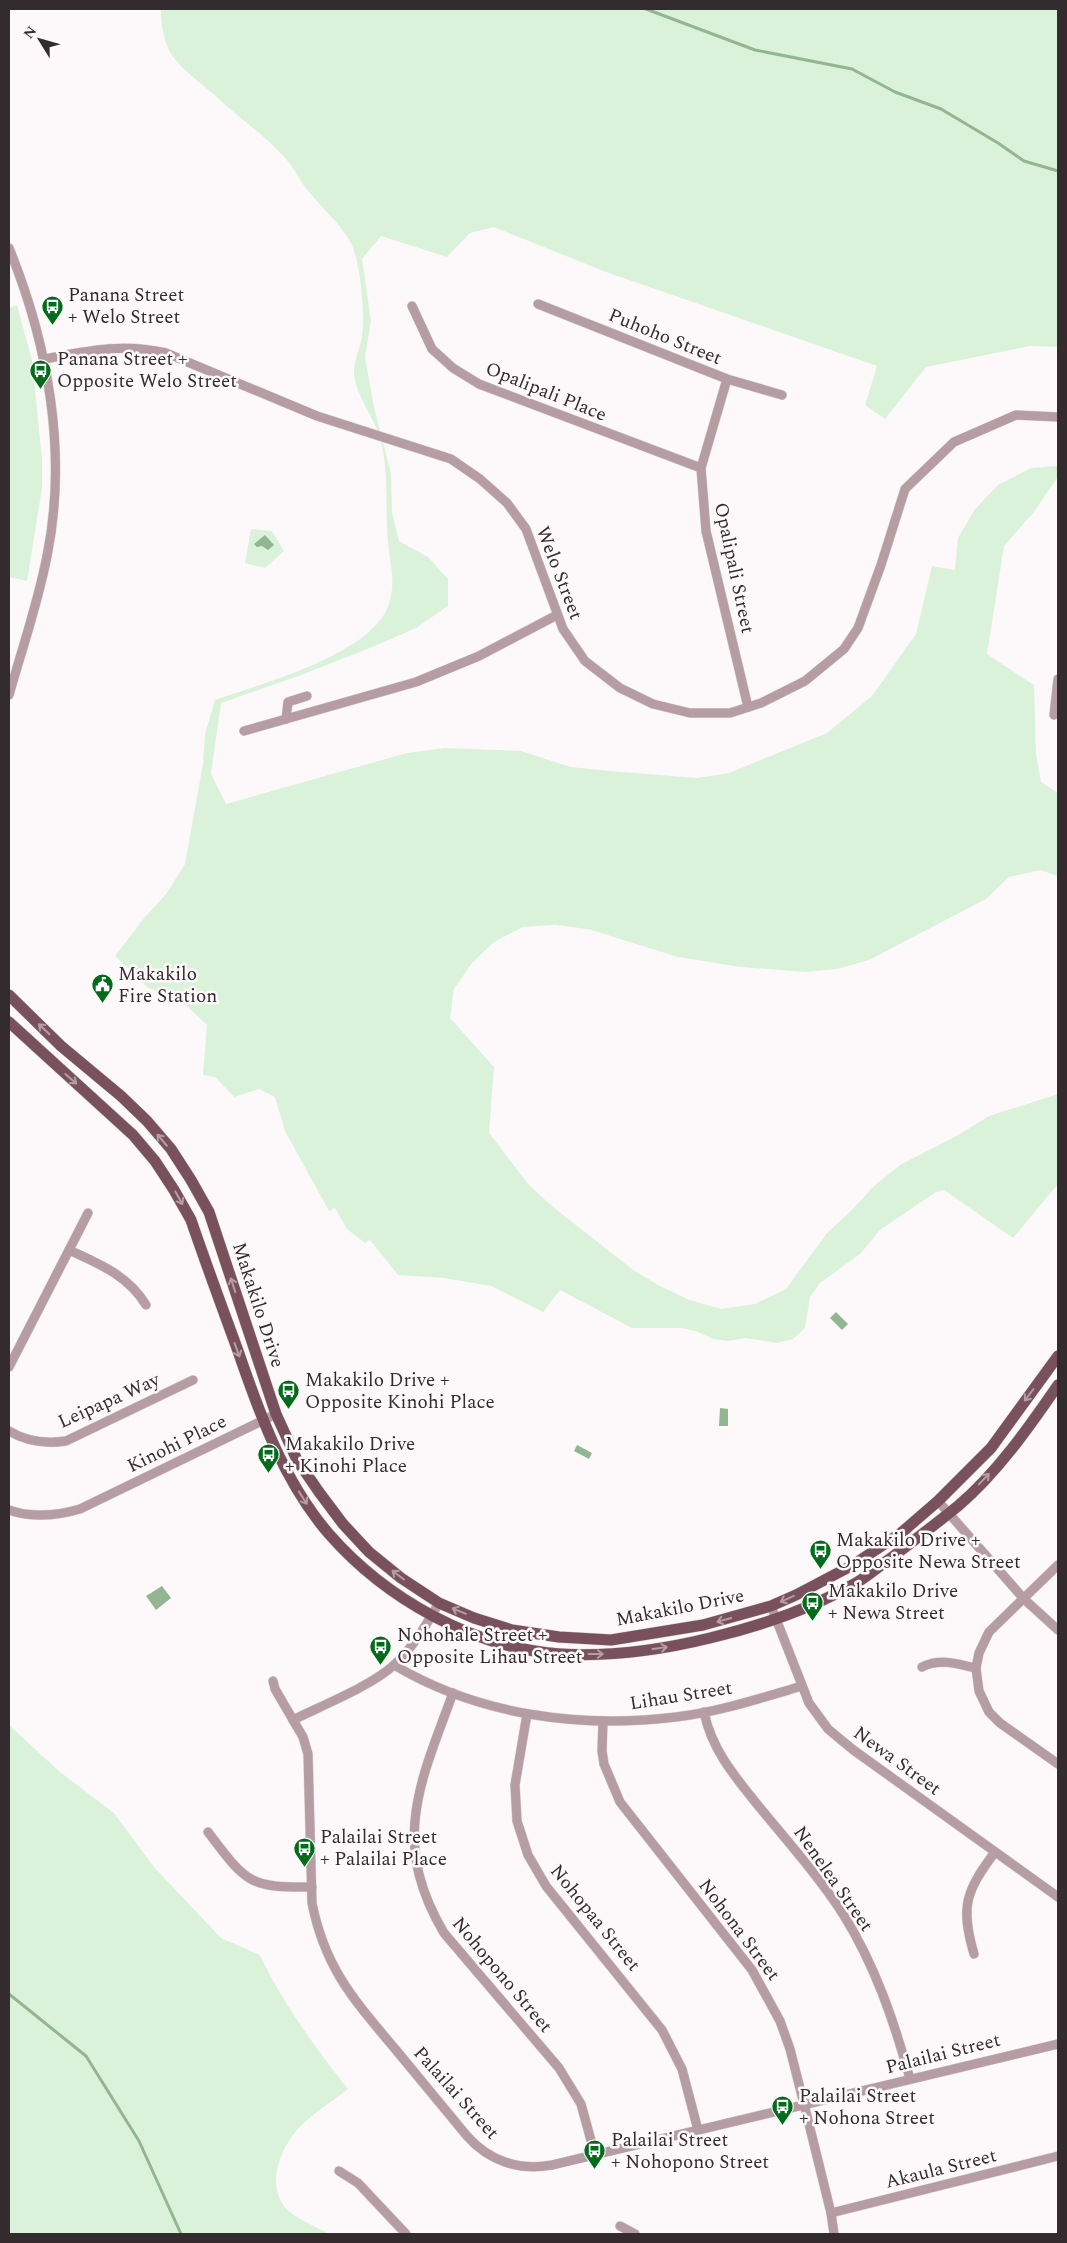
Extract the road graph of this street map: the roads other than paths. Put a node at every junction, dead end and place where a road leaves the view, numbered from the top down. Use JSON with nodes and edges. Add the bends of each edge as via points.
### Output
{"nodes":[{"id":1,"x":9,"y":248,"type":"edge"},
{"id":2,"x":538,"y":304,"type":"dead end"},
{"id":3,"x":412,"y":306,"type":"dead end"},
{"id":4,"x":44,"y":359,"type":"junction"},
{"id":5,"x":727,"y":379,"type":"junction"},
{"id":6,"x":782,"y":394,"type":"dead end"},
{"id":7,"x":1058,"y":417,"type":"edge"},
{"id":8,"x":701,"y":468,"type":"junction"},
{"id":9,"x":557,"y":615,"type":"junction"},
{"id":10,"x":1058,"y":679,"type":"edge"},
{"id":11,"x":9,"y":695,"type":"edge"},
{"id":12,"x":306,"y":696,"type":"dead end"},
{"id":13,"x":748,"y":707,"type":"junction"},
{"id":14,"x":1054,"y":715,"type":"dead end"},
{"id":15,"x":286,"y":719,"type":"junction"},
{"id":16,"x":244,"y":731,"type":"dead end"},
{"id":17,"x":9,"y":995,"type":"edge"},
{"id":18,"x":9,"y":1022,"type":"edge"},
{"id":19,"x":61,"y":1046,"type":"junction"},
{"id":20,"x":48,"y":1060,"type":"junction"},
{"id":21,"x":88,"y":1213,"type":"dead end"},
{"id":22,"x":69,"y":1250,"type":"junction"},
{"id":23,"x":146,"y":1305,"type":"dead end"},
{"id":24,"x":1058,"y":1356,"type":"edge"},
{"id":25,"x":9,"y":1367,"type":"edge"},
{"id":26,"x":193,"y":1380,"type":"dead end"},
{"id":27,"x":1058,"y":1385,"type":"edge"},
{"id":28,"x":276,"y":1414,"type":"junction"},
{"id":29,"x":262,"y":1420,"type":"junction"},
{"id":30,"x":9,"y":1431,"type":"edge"},
{"id":31,"x":938,"y":1501,"type":"junction"},
{"id":32,"x":9,"y":1510,"type":"edge"},
{"id":33,"x":948,"y":1513,"type":"junction"},
{"id":34,"x":1058,"y":1565,"type":"edge"},
{"id":35,"x":1024,"y":1599,"type":"junction"},
{"id":36,"x":439,"y":1603,"type":"junction"},
{"id":37,"x":771,"y":1606,"type":"junction"},
{"id":38,"x":432,"y":1615,"type":"junction"},
{"id":39,"x":775,"y":1619,"type":"junction"},
{"id":40,"x":1058,"y":1630,"type":"edge"},
{"id":41,"x":394,"y":1665,"type":"junction"},
{"id":42,"x":922,"y":1667,"type":"dead end"},
{"id":43,"x":976,"y":1668,"type":"junction"},
{"id":44,"x":273,"y":1681,"type":"dead end"},
{"id":45,"x":802,"y":1686,"type":"junction"},
{"id":46,"x":453,"y":1693,"type":"junction"},
{"id":47,"x":704,"y":1712,"type":"junction"},
{"id":48,"x":527,"y":1714,"type":"junction"},
{"id":49,"x":294,"y":1720,"type":"junction"},
{"id":50,"x":603,"y":1721,"type":"junction"},
{"id":51,"x":1058,"y":1764,"type":"edge"},
{"id":52,"x":208,"y":1832,"type":"dead end"},
{"id":53,"x":995,"y":1852,"type":"junction"},
{"id":54,"x":312,"y":1887,"type":"junction"},
{"id":55,"x":1058,"y":1897,"type":"edge"},
{"id":56,"x":974,"y":1954,"type":"dead end"},
{"id":57,"x":1058,"y":2044,"type":"edge"},
{"id":58,"x":910,"y":2079,"type":"junction"},
{"id":59,"x":804,"y":2104,"type":"junction"},
{"id":60,"x":698,"y":2130,"type":"junction"},
{"id":61,"x":595,"y":2155,"type":"junction"},
{"id":62,"x":1058,"y":2156,"type":"edge"},
{"id":63,"x":339,"y":2171,"type":"dead end"},
{"id":64,"x":831,"y":2214,"type":"junction"},
{"id":65,"x":620,"y":2226,"type":"dead end"},
{"id":66,"x":406,"y":2234,"type":"edge"},
{"id":67,"x":634,"y":2234,"type":"edge"},
{"id":68,"x":834,"y":2234,"type":"edge"}],
"edges":[{"from":1,"to":4,"type":"street","via":[[26,290]]},
{"from":2,"to":5,"type":"street","name":"Puhoho Street"},
{"from":3,"to":8,"type":"street","name":"Opalipali Place","via":[[432,349],[453,368],[479,384]]},
{"from":4,"to":9,"type":"street","name":"Welo Street","via":[[111,347],[166,353],[317,416],[451,459],[507,503],[526,529]]},
{"from":4,"to":11,"type":"street","via":[[52,406],[56,464],[51,524],[43,573]]},
{"from":5,"to":6,"type":"street","name":"Puhoho Street"},
{"from":5,"to":8,"type":"street","name":"Opalipali Street"},
{"from":7,"to":13,"type":"street","name":"Welo Street","via":[[1016,415],[954,442],[905,489],[858,628],[844,649],[805,681]]},
{"from":8,"to":13,"type":"street","name":"Opalipali Street","via":[[706,531]]},
{"from":9,"to":13,"type":"street","name":"Welo Street","via":[[563,630],[585,661],[620,688],[653,704],[690,713],[730,713]]},
{"from":9,"to":15,"type":"street","via":[[479,656],[416,682]]},
{"from":10,"to":14,"type":"street"},
{"from":12,"to":15,"type":"street","via":[[288,702]]},
{"from":15,"to":16,"type":"street"},
{"from":19,"to":17,"type":"main road","name":"Makakilo Drive","one_way":true},
{"from":18,"to":20,"type":"main road","name":"Makakilo Drive"},
{"from":19,"to":20,"type":"main road"},
{"from":28,"to":19,"type":"main road","name":"Makakilo Drive","one_way":true,"via":[[209,1212],[191,1180],[147,1121]]},
{"from":20,"to":29,"type":"main road","name":"Makakilo Drive","one_way":true,"via":[[132,1135],[174,1190],[191,1220]]},
{"from":21,"to":22,"type":"street"},
{"from":22,"to":23,"type":"street","via":[[123,1278]]},
{"from":22,"to":25,"type":"street"},
{"from":24,"to":31,"type":"main road","name":"Makakilo Drive","one_way":true,"via":[[991,1448]]},
{"from":26,"to":30,"type":"street","name":"Leipapa Way","via":[[66,1441],[33,1441]]},
{"from":33,"to":27,"type":"main road","name":"Makakilo Drive","one_way":true,"via":[[1002,1460]]},
{"from":28,"to":29,"type":"street","name":"Kinohi Place"},
{"from":36,"to":28,"type":"main road","name":"Makakilo Drive","one_way":true,"via":[[369,1552],[343,1524],[296,1460]]},
{"from":29,"to":32,"type":"street","name":"Kinohi Place","via":[[92,1504],[67,1513],[28,1515]]},
{"from":29,"to":38,"type":"main road","name":"Makakilo Drive","one_way":true,"via":[[304,1500],[329,1534],[389,1590]]},
{"from":31,"to":33,"type":"street"},
{"from":31,"to":37,"type":"main road","name":"Makakilo Drive","one_way":true,"via":[[901,1533],[853,1565]]},
{"from":33,"to":35,"type":"street"},
{"from":33,"to":39,"type":"main road","name":"Makakilo Drive","via":[[857,1582]]},
{"from":34,"to":35,"type":"street"},
{"from":35,"to":40,"type":"street"},
{"from":35,"to":43,"type":"street","via":[[989,1632]]},
{"from":37,"to":36,"type":"main road","name":"Makakilo Drive","one_way":true,"via":[[703,1625],[611,1640],[512,1630]]},
{"from":36,"to":38,"type":"street"},
{"from":37,"to":39,"type":"street","name":"Newa Street"},
{"from":38,"to":39,"type":"main road","name":"Makakilo Drive","one_way":true,"via":[[467,1633],[558,1654],[638,1652],[683,1645],[753,1628]]},
{"from":38,"to":41,"type":"street","via":[[418,1638]]},
{"from":39,"to":45,"type":"street","name":"Newa Street"},
{"from":41,"to":46,"type":"street","name":"Lihau Street"},
{"from":41,"to":49,"type":"street","via":[[376,1678]]},
{"from":42,"to":43,"type":"street","via":[[940,1662]]},
{"from":43,"to":51,"type":"street","via":[[982,1698],[994,1718]]},
{"from":44,"to":49,"type":"street","name":"Palailai Street"},
{"from":45,"to":47,"type":"street","name":"Lihau Street"},
{"from":45,"to":53,"type":"street","name":"Newa Street","via":[[818,1717],[840,1740]]},
{"from":46,"to":48,"type":"street","name":"Lihau Street"},
{"from":46,"to":61,"type":"street","name":"Nohopono Street","via":[[417,1795],[413,1836],[419,1877],[433,1916],[444,1933],[559,2068],[575,2092]]},
{"from":47,"to":50,"type":"street","name":"Lihau Street","via":[[669,1718]]},
{"from":47,"to":58,"type":"street","name":"Nenelea Street","via":[[710,1736],[727,1767],[816,1876],[865,1953],[884,1995]]},
{"from":48,"to":50,"type":"street","name":"Lihau Street"},
{"from":48,"to":60,"type":"street","name":"Nohopaa Street","via":[[514,1784],[517,1821],[528,1855],[546,1886],[662,2030],[682,2069]]},
{"from":49,"to":54,"type":"street","name":"Palailai Street","via":[[303,1737],[309,1762]]},
{"from":50,"to":59,"type":"street","name":"Nohona Street","via":[[604,1764],[620,1802],[752,1970],[780,2022]]},
{"from":52,"to":54,"type":"street","via":[[233,1865],[249,1878],[276,1888]]},
{"from":53,"to":55,"type":"street","name":"Newa Street"},
{"from":53,"to":56,"type":"street","via":[[975,1881],[966,1906],[966,1924]]},
{"from":54,"to":61,"type":"street","name":"Palailai Street","via":[[316,1923],[339,1978],[473,2143],[496,2159],[524,2167],[543,2167]]},
{"from":57,"to":58,"type":"street","name":"Palailai Street"},
{"from":58,"to":59,"type":"street","name":"Palailai Street"},
{"from":59,"to":60,"type":"street","name":"Palailai Street"},
{"from":59,"to":64,"type":"street","name":"Nohona Street"},
{"from":60,"to":61,"type":"street","name":"Palailai Street"},
{"from":62,"to":64,"type":"street","name":"Akaula Street"},
{"from":63,"to":66,"type":"street","via":[[358,2183]]},
{"from":64,"to":68,"type":"street","name":"Nohona Street"},
{"from":65,"to":67,"type":"street"}]}
